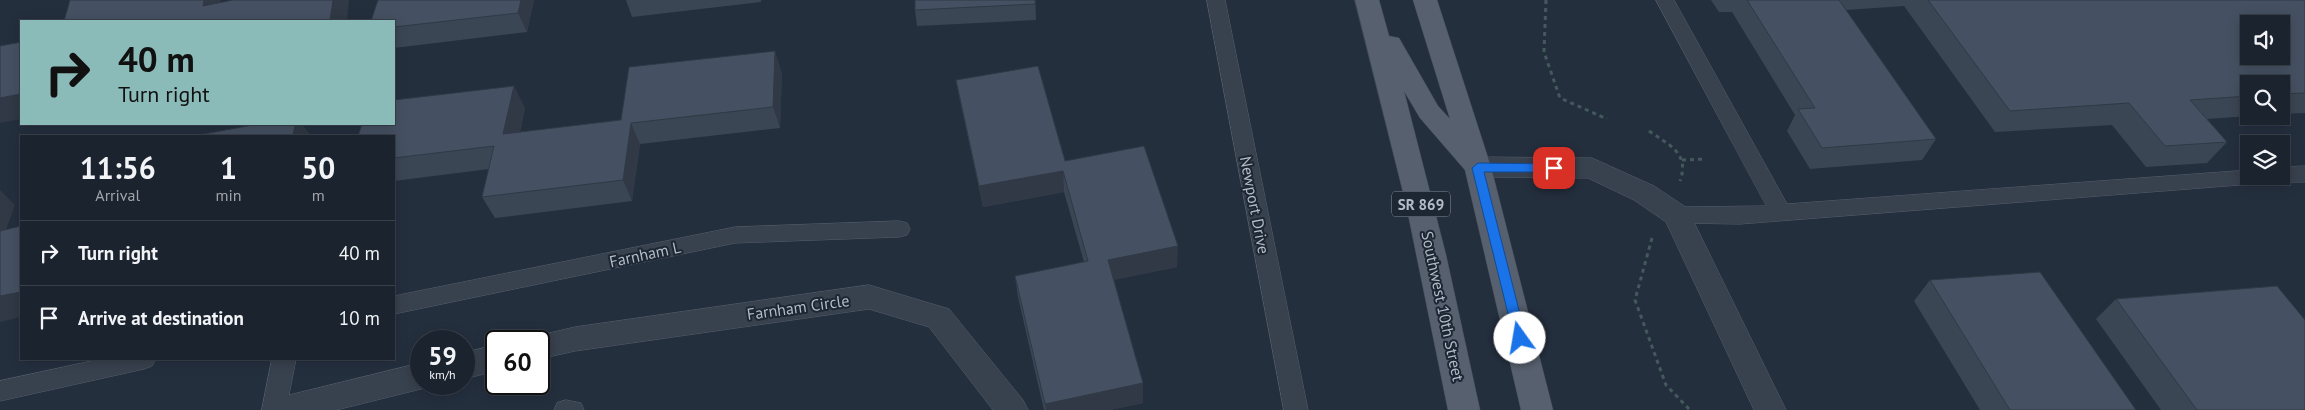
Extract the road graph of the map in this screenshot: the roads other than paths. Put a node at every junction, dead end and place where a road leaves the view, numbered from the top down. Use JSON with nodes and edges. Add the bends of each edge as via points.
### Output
{"nodes":[{"id":1,"x":1216,"y":0,"type":"edge"},
{"id":2,"x":1367,"y":0,"type":"edge"},
{"id":3,"x":1425,"y":0,"type":"edge"},
{"id":4,"x":1664,"y":0,"type":"edge"},
{"id":5,"x":1478,"y":168,"type":"junction"},
{"id":6,"x":2305,"y":174,"type":"edge"},
{"id":7,"x":2290,"y":175,"type":"edge"},
{"id":8,"x":2240,"y":178,"type":"edge"},
{"id":9,"x":1780,"y":212,"type":"junction"},
{"id":10,"x":1677,"y":215,"type":"junction"},
{"id":11,"x":899,"y":229,"type":"dead end"},
{"id":12,"x":395,"y":305,"type":"edge"},
{"id":13,"x":550,"y":344,"type":"edge"},
{"id":14,"x":140,"y":360,"type":"edge"},
{"id":15,"x":284,"y":360,"type":"edge"},
{"id":16,"x":410,"y":379,"type":"edge"},
{"id":17,"x":0,"y":391,"type":"edge"},
{"id":18,"x":274,"y":410,"type":"edge"},
{"id":19,"x":282,"y":410,"type":"edge"},
{"id":20,"x":566,"y":410,"type":"edge"},
{"id":21,"x":572,"y":410,"type":"edge"},
{"id":22,"x":1012,"y":410,"type":"edge"},
{"id":23,"x":1296,"y":410,"type":"edge"},
{"id":24,"x":1464,"y":410,"type":"edge"},
{"id":25,"x":1537,"y":410,"type":"edge"},
{"id":26,"x":1770,"y":410,"type":"edge"}],
"edges":[{"from":1,"to":23,"type":"lane","name":"Newport Drive"},
{"from":2,"to":5,"type":"main road","via":[[1429,112]]},
{"from":2,"to":24,"type":"main road","name":"Southwest 10th Street","number":"SR 869","via":[[1412,164]]},
{"from":3,"to":5,"type":"main road"},
{"from":4,"to":9,"type":"lane"},
{"from":5,"to":10,"type":"street","via":[[1592,168],[1644,193]]},
{"from":5,"to":25,"type":"main road"},
{"from":6,"to":7,"type":"lane"},
{"from":8,"to":9,"type":"lane"},
{"from":9,"to":10,"type":"lane","via":[[1740,216]]},
{"from":10,"to":26,"type":"street"},
{"from":11,"to":12,"type":"lane","name":"Farnham L","via":[[734,235]]},
{"from":13,"to":22,"type":"street","name":"Farnham Circle","via":[[574,338],[869,297],[939,318]]},
{"from":14,"to":17,"type":"lane"},
{"from":15,"to":18,"type":"lane"},
{"from":16,"to":19,"type":"street"},
{"from":20,"to":21,"type":"lane"}]}
